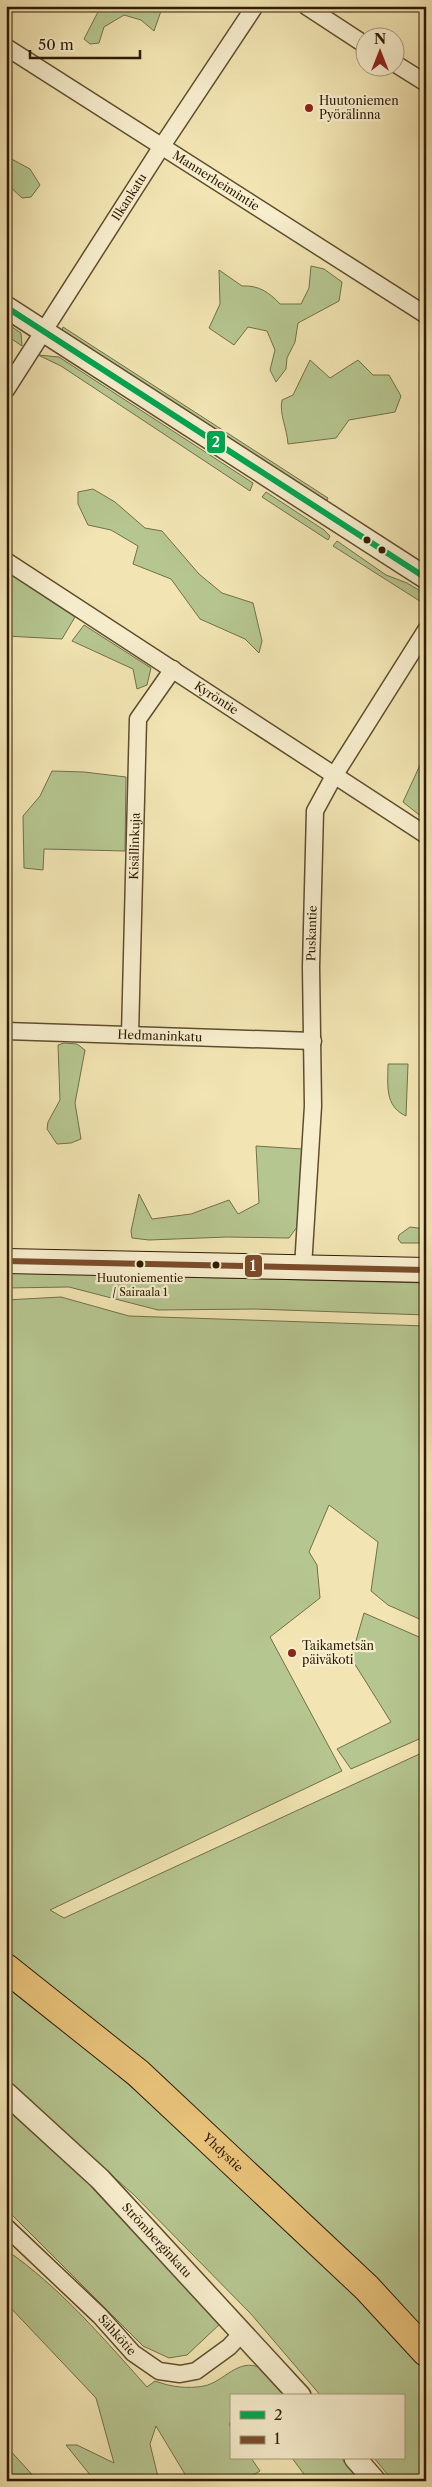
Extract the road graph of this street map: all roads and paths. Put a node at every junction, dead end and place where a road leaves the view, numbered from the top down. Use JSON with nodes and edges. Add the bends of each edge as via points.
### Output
{"nodes":[{"id":1,"x":255,"y":6,"type":"edge"},
{"id":2,"x":306,"y":6,"type":"edge"},
{"id":3,"x":354,"y":37,"type":"edge"},
{"id":4,"x":6,"y":47,"type":"edge"},
{"id":5,"x":404,"y":69,"type":"edge"},
{"id":6,"x":426,"y":83,"type":"edge"},
{"id":7,"x":162,"y":146,"type":"junction"},
{"id":8,"x":6,"y":307,"type":"edge"},
{"id":9,"x":426,"y":315,"type":"edge"},
{"id":10,"x":45,"y":333,"type":"junction"},
{"id":11,"x":6,"y":390,"type":"edge"},
{"id":12,"x":6,"y":561,"type":"edge"},
{"id":13,"x":426,"y":578,"type":"edge"},
{"id":14,"x":426,"y":630,"type":"edge"},
{"id":15,"x":173,"y":669,"type":"junction"},
{"id":16,"x":334,"y":776,"type":"junction"},
{"id":17,"x":426,"y":835,"type":"edge"},
{"id":18,"x":6,"y":1031,"type":"edge"},
{"id":19,"x":130,"y":1035,"type":"junction"},
{"id":20,"x":313,"y":1041,"type":"junction"},
{"id":21,"x":6,"y":1261,"type":"edge"},
{"id":22,"x":303,"y":1267,"type":"junction"},
{"id":23,"x":426,"y":1270,"type":"edge"},
{"id":24,"x":6,"y":1968,"type":"edge"},
{"id":25,"x":6,"y":2093,"type":"edge"},
{"id":26,"x":6,"y":2227,"type":"edge"},
{"id":27,"x":243,"y":2332,"type":"junction"},
{"id":28,"x":426,"y":2352,"type":"edge"},
{"id":29,"x":298,"y":2394,"type":"edge"},
{"id":30,"x":357,"y":2460,"type":"edge"},
{"id":31,"x":375,"y":2481,"type":"edge"}],
"edges":[{"from":1,"to":7,"type":"street","name":"Ilkankatu"},
{"from":2,"to":3,"type":"street"},
{"from":4,"to":7,"type":"street","name":"Mannerheimintie"},
{"from":5,"to":6,"type":"street"},
{"from":7,"to":9,"type":"street","name":"Mannerheimintie"},
{"from":7,"to":10,"type":"street","name":"Ilkankatu"},
{"from":8,"to":10,"type":"street"},
{"from":10,"to":11,"type":"street","name":"Ilkankatu"},
{"from":10,"to":13,"type":"street"},
{"from":12,"to":15,"type":"street","name":"Kyröntie"},
{"from":14,"to":16,"type":"street","name":"Puskantie"},
{"from":15,"to":16,"type":"street","name":"Kyröntie"},
{"from":15,"to":19,"type":"street","name":"Kisällinkuja","via":[[138,719]]},
{"from":16,"to":17,"type":"street","name":"Kyröntie"},
{"from":16,"to":20,"type":"street","name":"Puskantie","via":[[316,812],[311,967]]},
{"from":18,"to":19,"type":"street","name":"Hedmaninkatu"},
{"from":19,"to":20,"type":"street","name":"Hedmaninkatu"},
{"from":20,"to":22,"type":"street","name":"Puskantie","via":[[313,1106]]},
{"from":21,"to":22,"type":"main road"},
{"from":22,"to":23,"type":"main road"},
{"from":24,"to":28,"type":"highway","name":"Yhdystie","via":[[138,2073],[367,2288]]},
{"from":25,"to":27,"type":"street","name":"Strömberginkatu","via":[[100,2178]]},
{"from":26,"to":27,"type":"street","name":"Sähkötie","via":[[100,2316],[133,2353],[159,2371],[180,2374],[196,2371],[229,2347]]},
{"from":27,"to":29,"type":"street","name":"Strömberginkatu"},
{"from":30,"to":31,"type":"street"}]}
